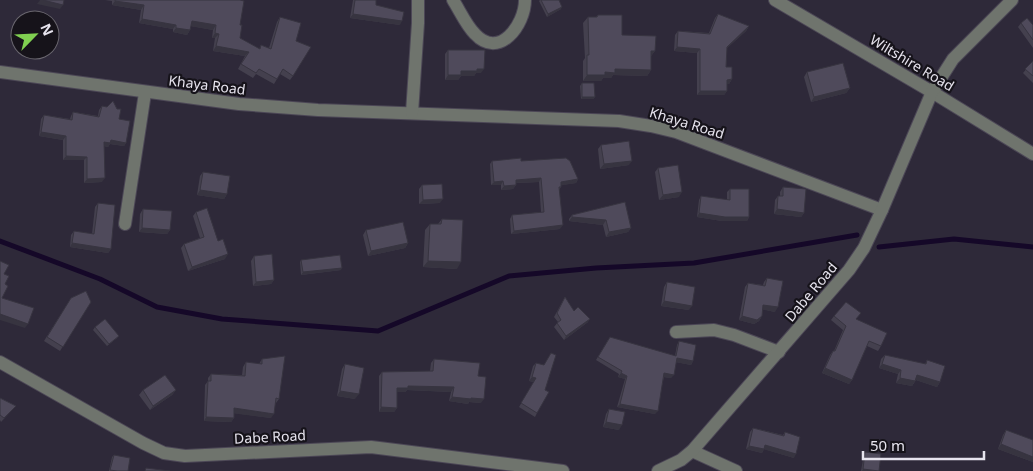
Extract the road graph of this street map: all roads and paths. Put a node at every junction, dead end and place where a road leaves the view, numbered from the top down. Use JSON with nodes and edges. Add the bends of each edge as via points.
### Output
{"nodes":[{"id":1,"x":418,"y":0,"type":"edge"},
{"id":2,"x":453,"y":0,"type":"edge"},
{"id":3,"x":524,"y":0,"type":"edge"},
{"id":4,"x":775,"y":0,"type":"edge"},
{"id":5,"x":1012,"y":0,"type":"edge"},
{"id":6,"x":0,"y":72,"type":"edge"},
{"id":7,"x":932,"y":92,"type":"junction"},
{"id":8,"x":145,"y":93,"type":"junction"},
{"id":9,"x":412,"y":113,"type":"junction"},
{"id":10,"x":1033,"y":154,"type":"edge"},
{"id":11,"x":882,"y":210,"type":"junction"},
{"id":12,"x":125,"y":224,"type":"dead end"},
{"id":13,"x":676,"y":332,"type":"dead end"},
{"id":14,"x":779,"y":352,"type":"junction"},
{"id":15,"x":0,"y":362,"type":"edge"},
{"id":16,"x":692,"y":451,"type":"junction"},
{"id":17,"x":563,"y":471,"type":"edge"},
{"id":18,"x":658,"y":471,"type":"edge"},
{"id":19,"x":736,"y":471,"type":"edge"}],
"edges":[{"from":1,"to":9,"type":"street"},
{"from":2,"to":3,"type":"street","via":[[475,34],[487,42],[500,43],[510,36],[518,23]]},
{"from":4,"to":7,"type":"street","name":"Wiltshire Road"},
{"from":5,"to":7,"type":"street","name":"Dabe Road","via":[[953,59]]},
{"from":6,"to":8,"type":"street","name":"Khaya Road"},
{"from":7,"to":10,"type":"street","name":"Wiltshire Road"},
{"from":7,"to":11,"type":"street","name":"Dabe Road"},
{"from":8,"to":9,"type":"street","name":"Khaya Road","via":[[318,110]]},
{"from":8,"to":12,"type":"street"},
{"from":9,"to":11,"type":"street","name":"Khaya Road","via":[[620,121],[651,126],[706,142]]},
{"from":11,"to":14,"type":"street","name":"Dabe Road","via":[[864,248],[849,270]]},
{"from":13,"to":14,"type":"street","via":[[714,330],[734,334]]},
{"from":14,"to":16,"type":"street","name":"Dabe Road"},
{"from":15,"to":17,"type":"street","name":"Dabe Road","via":[[164,453],[202,456],[371,448]]},
{"from":16,"to":18,"type":"street","name":"Dabe Road"},
{"from":16,"to":19,"type":"street"}]}
